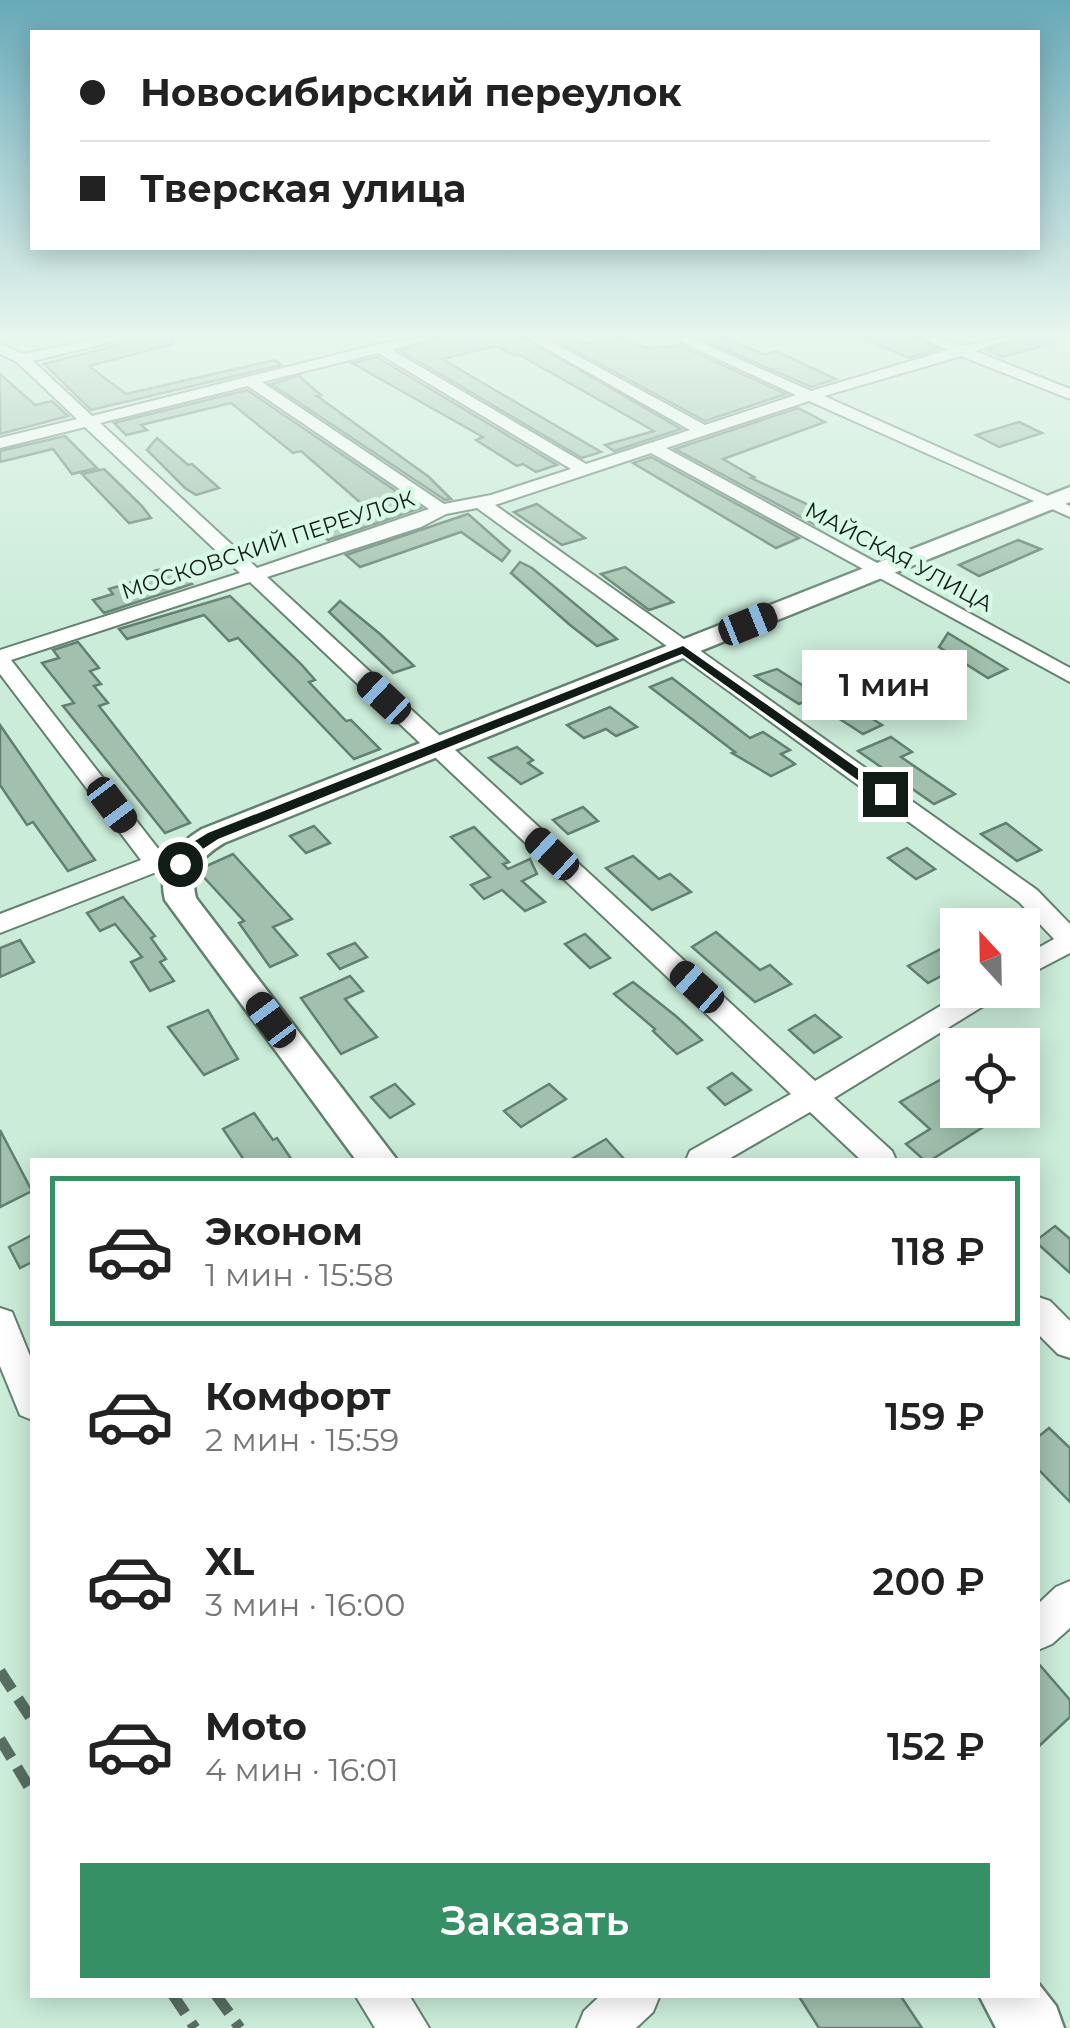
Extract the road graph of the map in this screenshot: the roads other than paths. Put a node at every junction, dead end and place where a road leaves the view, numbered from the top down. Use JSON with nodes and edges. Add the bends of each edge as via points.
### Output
{"nodes":[{"id":1,"x":44,"y":432,"type":"edge"},
{"id":2,"x":97,"y":432,"type":"edge"},
{"id":3,"x":325,"y":432,"type":"edge"},
{"id":4,"x":520,"y":432,"type":"edge"},
{"id":5,"x":702,"y":432,"type":"edge"},
{"id":6,"x":890,"y":432,"type":"edge"},
{"id":7,"x":0,"y":443,"type":"edge"},
{"id":8,"x":654,"y":448,"type":"junction"},
{"id":9,"x":584,"y":470,"type":"junction"},
{"id":10,"x":481,"y":503,"type":"junction"},
{"id":11,"x":1062,"y":503,"type":"edge"},
{"id":12,"x":441,"y":510,"type":"junction"},
{"id":13,"x":877,"y":573,"type":"junction"},
{"id":14,"x":252,"y":574,"type":"junction"},
{"id":15,"x":683,"y":650,"type":"junction"},
{"id":16,"x":0,"y":659,"type":"edge"},
{"id":17,"x":1070,"y":676,"type":"edge"},
{"id":18,"x":437,"y":747,"type":"junction"},
{"id":19,"x":168,"y":863,"type":"junction"},
{"id":20,"x":0,"y":924,"type":"edge"},
{"id":21,"x":1070,"y":941,"type":"edge"},
{"id":22,"x":1040,"y":958,"type":"edge"},
{"id":23,"x":959,"y":1008,"type":"edge"},
{"id":24,"x":812,"y":1093,"type":"junction"},
{"id":25,"x":376,"y":1158,"type":"edge"},
{"id":26,"x":704,"y":1158,"type":"edge"},
{"id":27,"x":878,"y":1158,"type":"edge"},
{"id":28,"x":1040,"y":1314,"type":"edge"},
{"id":29,"x":0,"y":1323,"type":"edge"},
{"id":30,"x":1070,"y":1343,"type":"edge"},
{"id":31,"x":30,"y":1398,"type":"edge"},
{"id":32,"x":1070,"y":1601,"type":"edge"},
{"id":33,"x":1040,"y":1628,"type":"edge"},
{"id":34,"x":381,"y":1998,"type":"edge"},
{"id":35,"x":633,"y":1998,"type":"edge"},
{"id":36,"x":1011,"y":1998,"type":"edge"},
{"id":37,"x":404,"y":2028,"type":"edge"},
{"id":38,"x":601,"y":2028,"type":"edge"},
{"id":39,"x":1034,"y":2028,"type":"edge"}],
"edges":[{"from":1,"to":7,"type":"street"},
{"from":2,"to":14,"type":"street"},
{"from":3,"to":12,"type":"street"},
{"from":4,"to":9,"type":"street"},
{"from":5,"to":8,"type":"street","name":"МОСКОВСКИЙ ПЕРЕУЛОК"},
{"from":6,"to":11,"type":"street"},
{"from":8,"to":9,"type":"street","name":"МОСКОВСКИЙ ПЕРЕУЛОК"},
{"from":8,"to":13,"type":"street","name":"МАЙСКАЯ УЛИЦА"},
{"from":9,"to":10,"type":"street","name":"МОСКОВСКИЙ ПЕРЕУЛОК"},
{"from":10,"to":12,"type":"street","name":"МОСКОВСКИЙ ПЕРЕУЛОК"},
{"from":10,"to":15,"type":"street"},
{"from":11,"to":13,"type":"street"},
{"from":12,"to":14,"type":"street","name":"МОСКОВСКИЙ ПЕРЕУЛОК"},
{"from":13,"to":15,"type":"street"},
{"from":13,"to":17,"type":"street","name":"МАЙСКАЯ УЛИЦА"},
{"from":14,"to":16,"type":"street","name":"МОСКОВСКИЙ ПЕРЕУЛОК"},
{"from":14,"to":18,"type":"street"},
{"from":15,"to":18,"type":"street"},
{"from":15,"to":21,"type":"street","via":[[1028,896]]},
{"from":16,"to":19,"type":"street"},
{"from":18,"to":19,"type":"street","via":[[213,836]]},
{"from":18,"to":24,"type":"street"},
{"from":19,"to":20,"type":"street"},
{"from":19,"to":25,"type":"street","via":[[181,900]]},
{"from":21,"to":22,"type":"street"},
{"from":23,"to":24,"type":"street"},
{"from":24,"to":26,"type":"street"},
{"from":24,"to":27,"type":"street"},
{"from":28,"to":30,"type":"street"},
{"from":29,"to":31,"type":"street"},
{"from":32,"to":33,"type":"street"},
{"from":34,"to":37,"type":"street"},
{"from":35,"to":38,"type":"street"},
{"from":36,"to":39,"type":"street"}]}
